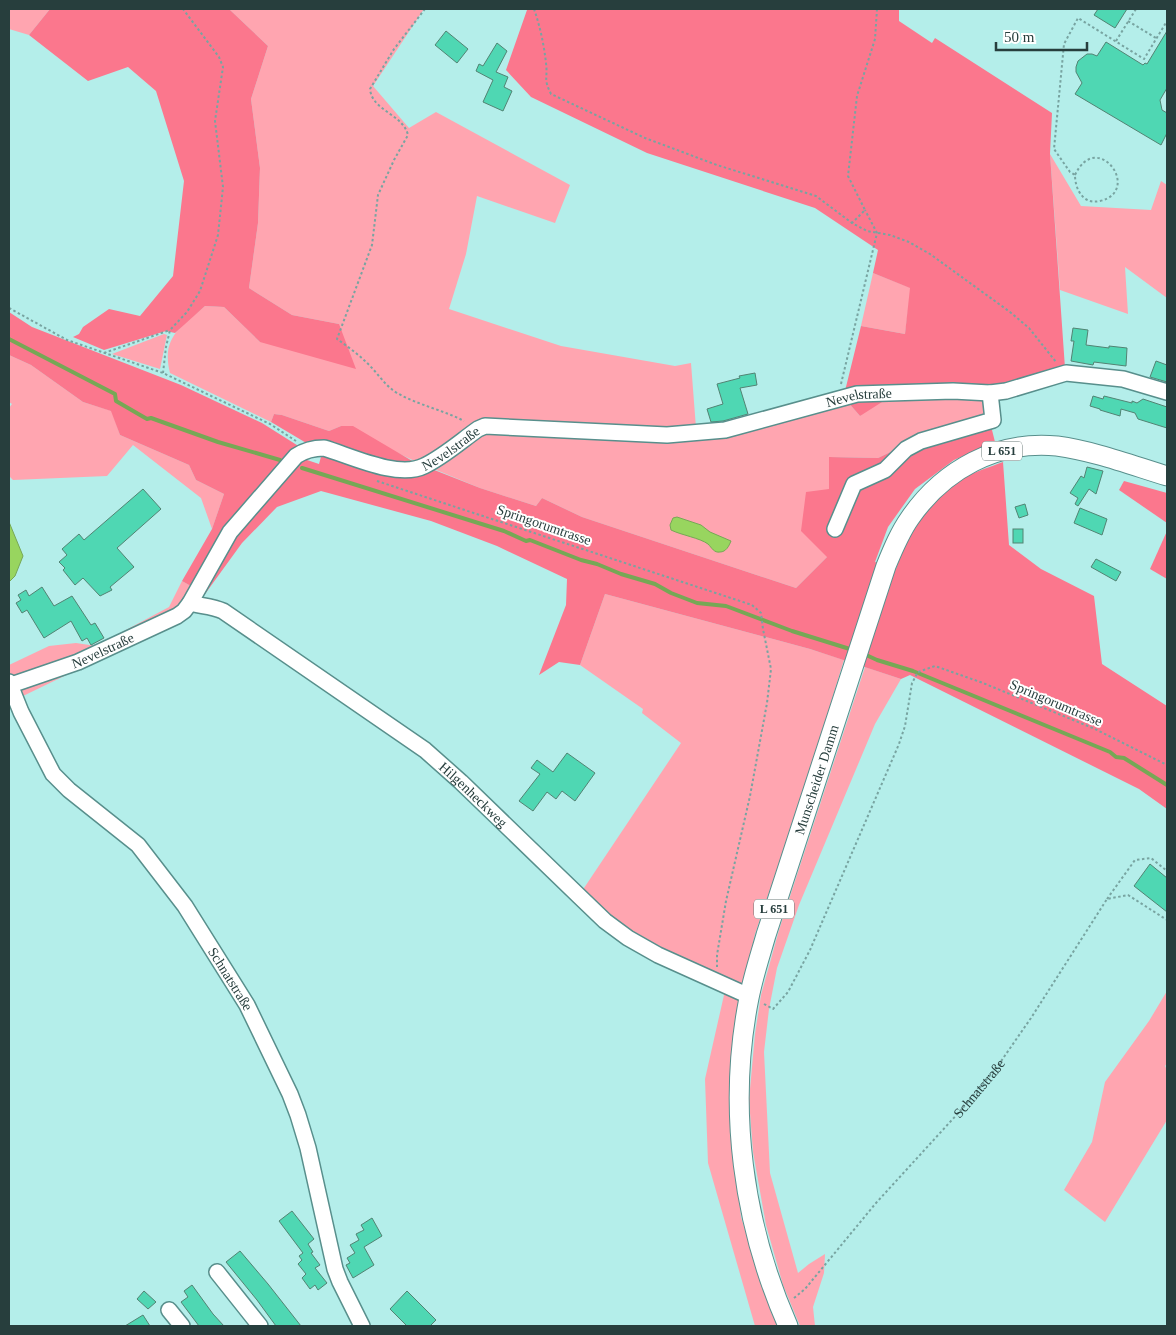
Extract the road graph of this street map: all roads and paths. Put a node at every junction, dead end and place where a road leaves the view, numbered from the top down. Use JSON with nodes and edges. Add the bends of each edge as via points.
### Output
{"nodes":[{"id":1,"x":183,"y":9,"type":"edge"},
{"id":2,"x":425,"y":9,"type":"edge"},
{"id":3,"x":534,"y":9,"type":"edge"},
{"id":4,"x":877,"y":9,"type":"edge"},
{"id":5,"x":1136,"y":9,"type":"edge"},
{"id":6,"x":1128,"y":21,"type":"junction"},
{"id":7,"x":1167,"y":21,"type":"edge"},
{"id":8,"x":1157,"y":38,"type":"junction"},
{"id":9,"x":1116,"y":41,"type":"junction"},
{"id":10,"x":1075,"y":175,"type":"junction"},
{"id":11,"x":865,"y":210,"type":"junction"},
{"id":12,"x":852,"y":223,"type":"junction"},
{"id":13,"x":877,"y":233,"type":"junction"},
{"id":14,"x":9,"y":308,"type":"edge"},
{"id":15,"x":170,"y":330,"type":"junction"},
{"id":16,"x":103,"y":354,"type":"junction"},
{"id":17,"x":1066,"y":372,"type":"junction"},
{"id":18,"x":163,"y":373,"type":"junction"},
{"id":19,"x":1167,"y":392,"type":"edge"},
{"id":20,"x":990,"y":393,"type":"junction"},
{"id":21,"x":837,"y":399,"type":"junction"},
{"id":22,"x":478,"y":429,"type":"junction"},
{"id":23,"x":306,"y":450,"type":"junction"},
{"id":24,"x":1167,"y":476,"type":"edge"},
{"id":25,"x":370,"y":478,"type":"dead end"},
{"id":26,"x":835,"y":529,"type":"dead end"},
{"id":27,"x":190,"y":603,"type":"junction"},
{"id":28,"x":10,"y":683,"type":"edge"},
{"id":29,"x":1167,"y":765,"type":"edge"},
{"id":30,"x":1167,"y":871,"type":"edge"},
{"id":31,"x":1107,"y":899,"type":"junction"},
{"id":32,"x":1167,"y":920,"type":"edge"},
{"id":33,"x":718,"y":982,"type":"junction"},
{"id":34,"x":749,"y":996,"type":"junction"},
{"id":35,"x":773,"y":1008,"type":"dead end"},
{"id":36,"x":217,"y":1272,"type":"dead end"},
{"id":37,"x":780,"y":1309,"type":"junction"},
{"id":38,"x":169,"y":1310,"type":"dead end"},
{"id":39,"x":182,"y":1326,"type":"edge"},
{"id":40,"x":260,"y":1326,"type":"edge"},
{"id":41,"x":362,"y":1326,"type":"edge"},
{"id":42,"x":788,"y":1326,"type":"edge"}],
"edges":[{"from":1,"to":15,"type":"path","via":[[223,67],[215,121],[223,187],[218,235],[200,291],[188,312]]},
{"from":2,"to":22,"type":"path","via":[[394,49],[370,89],[376,103],[404,125],[408,135],[378,195],[372,245],[337,339],[367,363],[384,384],[421,405],[449,413]]},
{"from":3,"to":12,"type":"path","via":[[546,65],[545,83],[551,94],[645,138],[816,196]]},
{"from":4,"to":11,"type":"path","via":[[875,39],[856,96],[848,176]]},
{"from":5,"to":6,"type":"path"},
{"from":6,"to":8,"type":"path"},
{"from":6,"to":9,"type":"path"},
{"from":7,"to":8,"type":"path"},
{"from":8,"to":9,"type":"path","via":[[1144,58]]},
{"from":9,"to":10,"type":"path","via":[[1078,18],[1064,44],[1054,149]]},
{"from":10,"to":10,"type":"path","via":[[1079,194],[1096,202],[1106,200],[1118,184],[1118,175],[1106,160],[1086,160]]},
{"from":11,"to":12,"type":"path"},
{"from":11,"to":13,"type":"path"},
{"from":12,"to":13,"type":"path"},
{"from":13,"to":17,"type":"path","via":[[909,242],[930,254],[1010,312],[1029,328]]},
{"from":13,"to":21,"type":"path"},
{"from":14,"to":16,"type":"path","via":[[67,340]]},
{"from":15,"to":16,"type":"path"},
{"from":15,"to":18,"type":"path"},
{"from":16,"to":18,"type":"path"},
{"from":17,"to":19,"type":"street","name":"Nevelstraße","via":[[1123,379]]},
{"from":17,"to":20,"type":"street","name":"Nevelstraße"},
{"from":18,"to":23,"type":"path","via":[[270,424]]},
{"from":20,"to":21,"type":"street","name":"Nevelstraße","via":[[867,393]]},
{"from":20,"to":26,"type":"street","via":[[993,420],[921,441],[906,449],[884,470],[854,484]]},
{"from":21,"to":22,"type":"street","name":"Nevelstraße","via":[[725,430],[677,435],[490,426]]},
{"from":22,"to":23,"type":"street","name":"Nevelstraße","via":[[429,463],[408,470],[389,469],[324,448]]},
{"from":23,"to":27,"type":"street","name":"Nevelstraße","via":[[296,456],[230,532]]},
{"from":24,"to":34,"type":"main road","name":"Munscheider Damm","number":"L 651","via":[[1057,446],[1027,446],[979,458],[930,491],[909,519],[886,566]]},
{"from":25,"to":33,"type":"path","name":"Springorumtrasse","via":[[752,605],[761,612],[771,669],[760,749],[726,901],[717,955]]},
{"from":27,"to":28,"type":"street","name":"Nevelstraße","via":[[178,616],[87,658]]},
{"from":27,"to":33,"type":"street","name":"Hilgenheckweg","via":[[223,611],[425,750],[605,920],[646,949]]},
{"from":28,"to":41,"type":"street","name":"Schnatstraße","via":[[53,774],[138,845],[185,906],[247,1005],[298,1115],[335,1269]]},
{"from":29,"to":35,"type":"path","name":"Springorumtrasse","via":[[1126,743],[983,683],[935,666],[918,672],[912,683],[899,744],[810,950],[788,992]]},
{"from":30,"to":31,"type":"path","name":"Schnatstraße","via":[[1151,858],[1135,860]]},
{"from":31,"to":32,"type":"path","via":[[1128,895]]},
{"from":31,"to":37,"type":"path","name":"Schnatstraße","via":[[997,1067],[876,1203],[805,1289]]},
{"from":33,"to":34,"type":"street","name":"Hilgenheckweg"},
{"from":34,"to":37,"type":"main road","name":"Munscheider Damm","number":"L 651","via":[[740,1073],[743,1168],[751,1216]]},
{"from":36,"to":40,"type":"street"},
{"from":37,"to":42,"type":"main road","name":"Munscheider Damm","number":"L 651"},
{"from":38,"to":39,"type":"street"}]}
